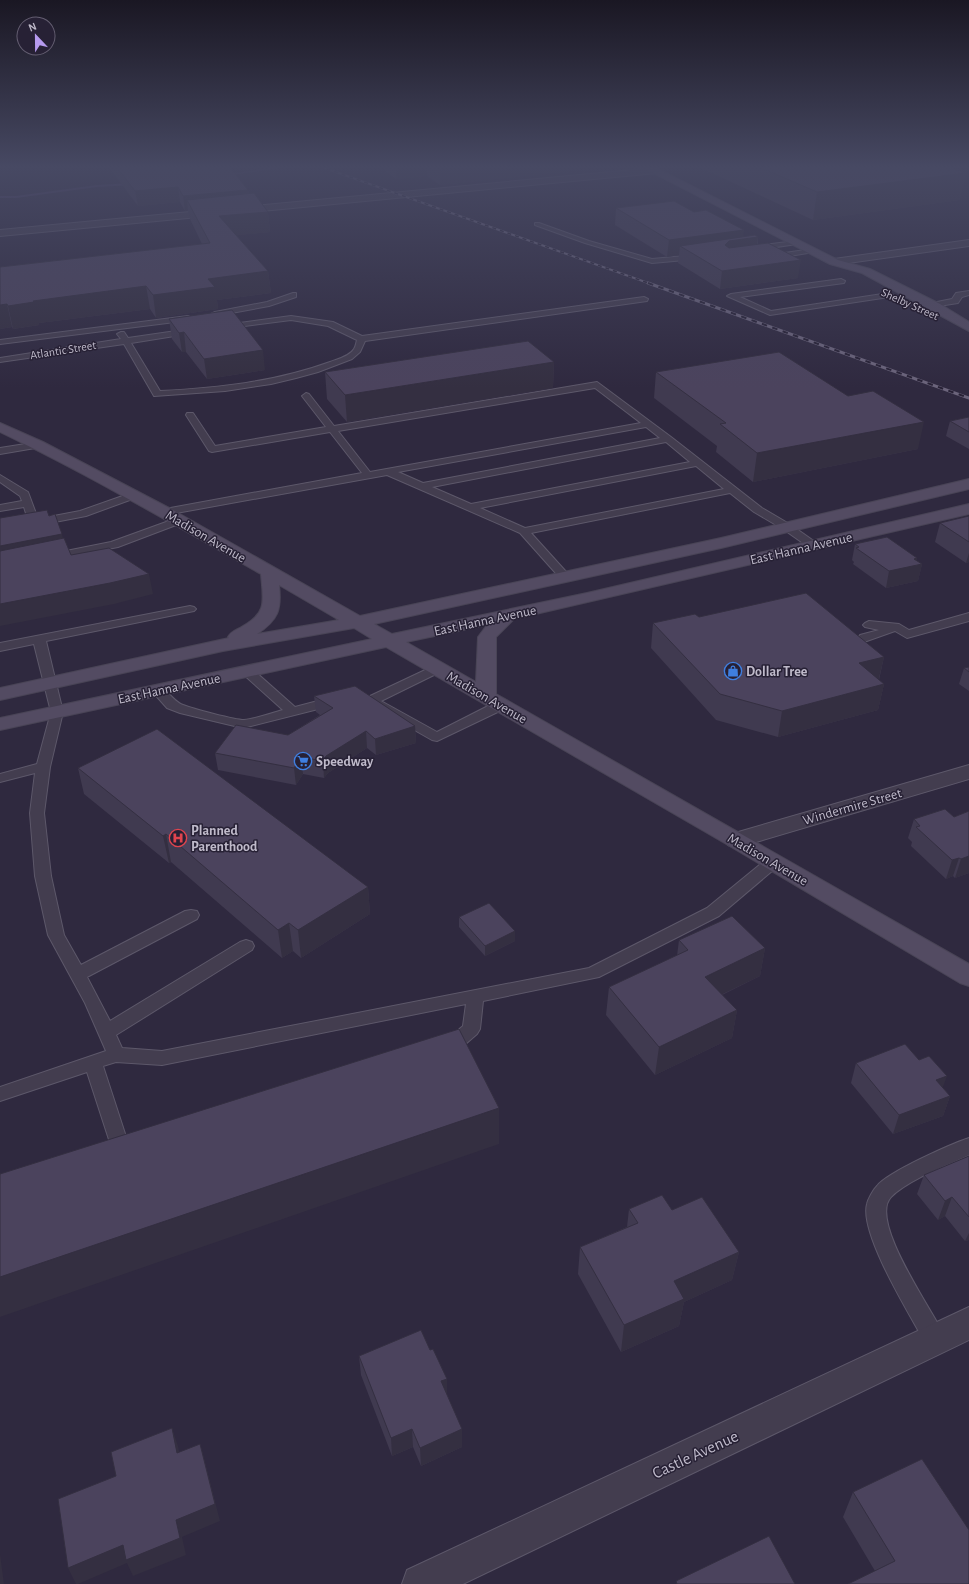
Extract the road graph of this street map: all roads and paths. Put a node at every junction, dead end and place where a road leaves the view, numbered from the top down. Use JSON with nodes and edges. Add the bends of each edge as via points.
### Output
{"nodes":[{"id":1,"x":581,"y":240,"type":"edge"},
{"id":2,"x":789,"y":240,"type":"edge"},
{"id":3,"x":795,"y":243,"type":"junction"},
{"id":4,"x":969,"y":243,"type":"edge"},
{"id":5,"x":750,"y":249,"type":"edge"},
{"id":6,"x":812,"y":251,"type":"junction"},
{"id":7,"x":707,"y":255,"type":"edge"},
{"id":8,"x":764,"y":257,"type":"edge"},
{"id":9,"x":834,"y":262,"type":"junction"},
{"id":10,"x":841,"y":281,"type":"dead end"},
{"id":11,"x":969,"y":293,"type":"edge"},
{"id":12,"x":293,"y":295,"type":"dead end"},
{"id":13,"x":888,"y":295,"type":"junction"},
{"id":14,"x":969,"y":296,"type":"edge"},
{"id":15,"x":644,"y":299,"type":"dead end"},
{"id":16,"x":955,"y":301,"type":"junction"},
{"id":17,"x":969,"y":301,"type":"edge"},
{"id":18,"x":932,"y":305,"type":"junction"},
{"id":19,"x":181,"y":319,"type":"junction"},
{"id":20,"x":117,"y":327,"type":"junction"},
{"id":21,"x":213,"y":328,"type":"edge"},
{"id":22,"x":969,"y":329,"type":"edge"},
{"id":23,"x":30,"y":338,"type":"junction"},
{"id":24,"x":361,"y":339,"type":"junction"},
{"id":25,"x":126,"y":341,"type":"junction"},
{"id":26,"x":0,"y":342,"type":"edge"},
{"id":27,"x":37,"y":354,"type":"junction"},
{"id":28,"x":0,"y":360,"type":"edge"},
{"id":29,"x":306,"y":396,"type":"dead end"},
{"id":30,"x":190,"y":415,"type":"dead end"},
{"id":31,"x":648,"y":424,"type":"junction"},
{"id":32,"x":0,"y":427,"type":"edge"},
{"id":33,"x":332,"y":430,"type":"junction"},
{"id":34,"x":668,"y":439,"type":"junction"},
{"id":35,"x":38,"y":445,"type":"junction"},
{"id":36,"x":0,"y":451,"type":"edge"},
{"id":37,"x":698,"y":463,"type":"junction"},
{"id":38,"x":388,"y":471,"type":"junction"},
{"id":39,"x":368,"y":475,"type":"junction"},
{"id":40,"x":0,"y":478,"type":"edge"},
{"id":41,"x":969,"y":484,"type":"edge"},
{"id":42,"x":422,"y":486,"type":"junction"},
{"id":43,"x":732,"y":490,"type":"junction"},
{"id":44,"x":134,"y":495,"type":"junction"},
{"id":45,"x":28,"y":503,"type":"junction"},
{"id":46,"x":470,"y":507,"type":"junction"},
{"id":47,"x":0,"y":508,"type":"edge"},
{"id":48,"x":969,"y":508,"type":"edge"},
{"id":49,"x":165,"y":512,"type":"junction"},
{"id":50,"x":180,"y":520,"type":"junction"},
{"id":51,"x":34,"y":523,"type":"junction"},
{"id":52,"x":21,"y":525,"type":"edge"},
{"id":53,"x":787,"y":527,"type":"junction"},
{"id":54,"x":524,"y":530,"type":"junction"},
{"id":55,"x":814,"y":546,"type":"junction"},
{"id":56,"x":38,"y":560,"type":"edge"},
{"id":57,"x":269,"y":572,"type":"junction"},
{"id":58,"x":565,"y":577,"type":"junction"},
{"id":59,"x":190,"y":609,"type":"dead end"},
{"id":60,"x":508,"y":615,"type":"junction"},
{"id":61,"x":969,"y":617,"type":"edge"},
{"id":62,"x":358,"y":622,"type":"junction"},
{"id":63,"x":869,"y":625,"type":"dead end"},
{"id":64,"x":899,"y":628,"type":"junction"},
{"id":65,"x":864,"y":638,"type":"dead end"},
{"id":66,"x":40,"y":639,"type":"junction"},
{"id":67,"x":390,"y":640,"type":"junction"},
{"id":68,"x":223,"y":645,"type":"junction"},
{"id":69,"x":0,"y":647,"type":"edge"},
{"id":70,"x":438,"y":668,"type":"junction"},
{"id":71,"x":247,"y":671,"type":"junction"},
{"id":72,"x":49,"y":682,"type":"junction"},
{"id":73,"x":157,"y":690,"type":"junction"},
{"id":74,"x":0,"y":694,"type":"edge"},
{"id":75,"x":347,"y":698,"type":"edge"},
{"id":76,"x":494,"y":701,"type":"junction"},
{"id":77,"x":57,"y":712,"type":"junction"},
{"id":78,"x":293,"y":712,"type":"junction"},
{"id":79,"x":0,"y":724,"type":"edge"},
{"id":80,"x":43,"y":768,"type":"junction"},
{"id":81,"x":969,"y":772,"type":"edge"},
{"id":82,"x":0,"y":778,"type":"edge"},
{"id":83,"x":736,"y":840,"type":"junction"},
{"id":84,"x":773,"y":862,"type":"junction"},
{"id":85,"x":191,"y":915,"type":"dead end"},
{"id":86,"x":246,"y":946,"type":"dead end"},
{"id":87,"x":78,"y":974,"type":"junction"},
{"id":88,"x":969,"y":976,"type":"edge"},
{"id":89,"x":475,"y":997,"type":"junction"},
{"id":90,"x":106,"y":1032,"type":"junction"},
{"id":91,"x":435,"y":1049,"type":"edge"},
{"id":92,"x":116,"y":1055,"type":"junction"},
{"id":93,"x":94,"y":1063,"type":"junction"},
{"id":94,"x":0,"y":1094,"type":"edge"},
{"id":95,"x":969,"y":1146,"type":"edge"},
{"id":96,"x":121,"y":1149,"type":"edge"},
{"id":97,"x":969,"y":1323,"type":"edge"},
{"id":98,"x":935,"y":1339,"type":"junction"},
{"id":99,"x":421,"y":1584,"type":"edge"}],
"edges":[{"from":1,"to":7,"type":"lane","via":[[652,261]]},
{"from":2,"to":3,"type":"main road","name":"Shelby Street"},
{"from":3,"to":5,"type":"lane"},
{"from":3,"to":6,"type":"main road","name":"Shelby Street"},
{"from":4,"to":9,"type":"street"},
{"from":6,"to":8,"type":"lane"},
{"from":6,"to":9,"type":"main road","name":"Shelby Street"},
{"from":9,"to":13,"type":"main road","name":"Shelby Street","via":[[844,272]]},
{"from":9,"to":18,"type":"main road","name":"Shelby Street","via":[[862,269]]},
{"from":10,"to":13,"type":"lane","via":[[731,296],[770,313]]},
{"from":11,"to":16,"type":"lane","via":[[959,295]]},
{"from":12,"to":19,"type":"lane","via":[[247,309]]},
{"from":13,"to":22,"type":"main road","name":"Shelby Street"},
{"from":14,"to":16,"type":"lane"},
{"from":15,"to":24,"type":"lane"},
{"from":16,"to":17,"type":"lane"},
{"from":16,"to":18,"type":"lane"},
{"from":18,"to":22,"type":"main road","name":"Shelby Street"},
{"from":19,"to":20,"type":"lane"},
{"from":19,"to":25,"type":"lane","name":"Atlantic Street","via":[[194,331]]},
{"from":20,"to":23,"type":"lane"},
{"from":20,"to":25,"type":"lane"},
{"from":21,"to":24,"type":"lane","via":[[291,318],[330,324]]},
{"from":23,"to":26,"type":"lane"},
{"from":23,"to":27,"type":"lane"},
{"from":24,"to":25,"type":"lane","via":[[359,348],[350,357],[323,368],[280,380],[200,392],[157,394]]},
{"from":25,"to":27,"type":"lane","name":"Atlantic Street"},
{"from":27,"to":28,"type":"lane","name":"Atlantic Street"},
{"from":29,"to":33,"type":"lane"},
{"from":30,"to":33,"type":"lane","via":[[212,449]]},
{"from":31,"to":33,"type":"lane","via":[[597,385]]},
{"from":31,"to":34,"type":"lane"},
{"from":31,"to":38,"type":"lane"},
{"from":32,"to":35,"type":"main road","name":"Madison Avenue"},
{"from":33,"to":39,"type":"lane"},
{"from":34,"to":37,"type":"lane"},
{"from":34,"to":42,"type":"lane"},
{"from":35,"to":36,"type":"lane"},
{"from":35,"to":44,"type":"main road","name":"Madison Avenue"},
{"from":37,"to":43,"type":"lane"},
{"from":37,"to":46,"type":"lane"},
{"from":38,"to":39,"type":"lane"},
{"from":38,"to":42,"type":"lane"},
{"from":39,"to":49,"type":"lane"},
{"from":40,"to":45,"type":"lane","via":[[24,494]]},
{"from":41,"to":53,"type":"main road","name":"East Hanna Avenue"},
{"from":42,"to":46,"type":"lane"},
{"from":43,"to":53,"type":"lane","via":[[758,510]]},
{"from":43,"to":54,"type":"lane"},
{"from":44,"to":49,"type":"main road","name":"Madison Avenue"},
{"from":44,"to":51,"type":"lane","via":[[82,514]]},
{"from":45,"to":47,"type":"lane"},
{"from":45,"to":51,"type":"lane"},
{"from":46,"to":54,"type":"lane"},
{"from":48,"to":55,"type":"main road","name":"East Hanna Avenue"},
{"from":49,"to":50,"type":"main road","name":"Madison Avenue"},
{"from":50,"to":56,"type":"lane","via":[[114,545]]},
{"from":50,"to":57,"type":"main road","name":"Madison Avenue"},
{"from":51,"to":52,"type":"lane"},
{"from":53,"to":55,"type":"lane"},
{"from":53,"to":58,"type":"main road","name":"East Hanna Avenue"},
{"from":54,"to":58,"type":"lane"},
{"from":55,"to":60,"type":"main road","name":"East Hanna Avenue"},
{"from":57,"to":62,"type":"main road","name":"Madison Avenue"},
{"from":57,"to":68,"type":"main road","via":[[272,606],[269,613],[259,625]]},
{"from":58,"to":62,"type":"main road","name":"East Hanna Avenue"},
{"from":59,"to":66,"type":"lane"},
{"from":60,"to":67,"type":"main road","name":"East Hanna Avenue"},
{"from":60,"to":76,"type":"main road","via":[[487,637]]},
{"from":61,"to":64,"type":"lane","via":[[907,634]]},
{"from":62,"to":67,"type":"main road","name":"Madison Avenue"},
{"from":62,"to":68,"type":"main road","name":"East Hanna Avenue"},
{"from":63,"to":64,"type":"lane"},
{"from":64,"to":65,"type":"lane"},
{"from":66,"to":69,"type":"lane"},
{"from":66,"to":72,"type":"lane"},
{"from":67,"to":70,"type":"main road","name":"Madison Avenue"},
{"from":67,"to":71,"type":"main road","name":"East Hanna Avenue"},
{"from":68,"to":72,"type":"main road","name":"East Hanna Avenue"},
{"from":70,"to":76,"type":"main road","name":"Madison Avenue"},
{"from":70,"to":76,"type":"lane","via":[[367,698],[437,737]]},
{"from":71,"to":73,"type":"main road","name":"East Hanna Avenue"},
{"from":71,"to":78,"type":"lane"},
{"from":72,"to":74,"type":"main road","name":"East Hanna Avenue"},
{"from":72,"to":77,"type":"lane"},
{"from":73,"to":77,"type":"main road","name":"East Hanna Avenue"},
{"from":73,"to":78,"type":"lane","via":[[172,705],[244,724]]},
{"from":75,"to":78,"type":"lane"},
{"from":76,"to":83,"type":"main road","name":"Madison Avenue"},
{"from":77,"to":79,"type":"main road","name":"East Hanna Avenue"},
{"from":77,"to":80,"type":"lane"},
{"from":80,"to":82,"type":"lane"},
{"from":80,"to":87,"type":"lane","via":[[37,813],[43,876],[56,935]]},
{"from":81,"to":83,"type":"street","name":"Windermire Street"},
{"from":83,"to":84,"type":"main road","name":"Madison Avenue"},
{"from":84,"to":88,"type":"main road","name":"Madison Avenue"},
{"from":84,"to":89,"type":"lane","via":[[713,912],[593,973]]},
{"from":85,"to":87,"type":"lane"},
{"from":86,"to":90,"type":"lane"},
{"from":87,"to":90,"type":"lane"},
{"from":89,"to":91,"type":"lane","via":[[471,1029],[456,1042]]},
{"from":89,"to":92,"type":"lane","via":[[162,1058]]},
{"from":90,"to":92,"type":"lane"},
{"from":92,"to":93,"type":"lane"},
{"from":93,"to":94,"type":"lane"},
{"from":93,"to":96,"type":"lane"},
{"from":95,"to":98,"type":"lane","via":[[900,1179],[884,1191],[876,1205],[877,1224],[888,1255]]},
{"from":97,"to":98,"type":"street","name":"Castle Avenue"},
{"from":98,"to":99,"type":"street","name":"Castle Avenue"}]}
